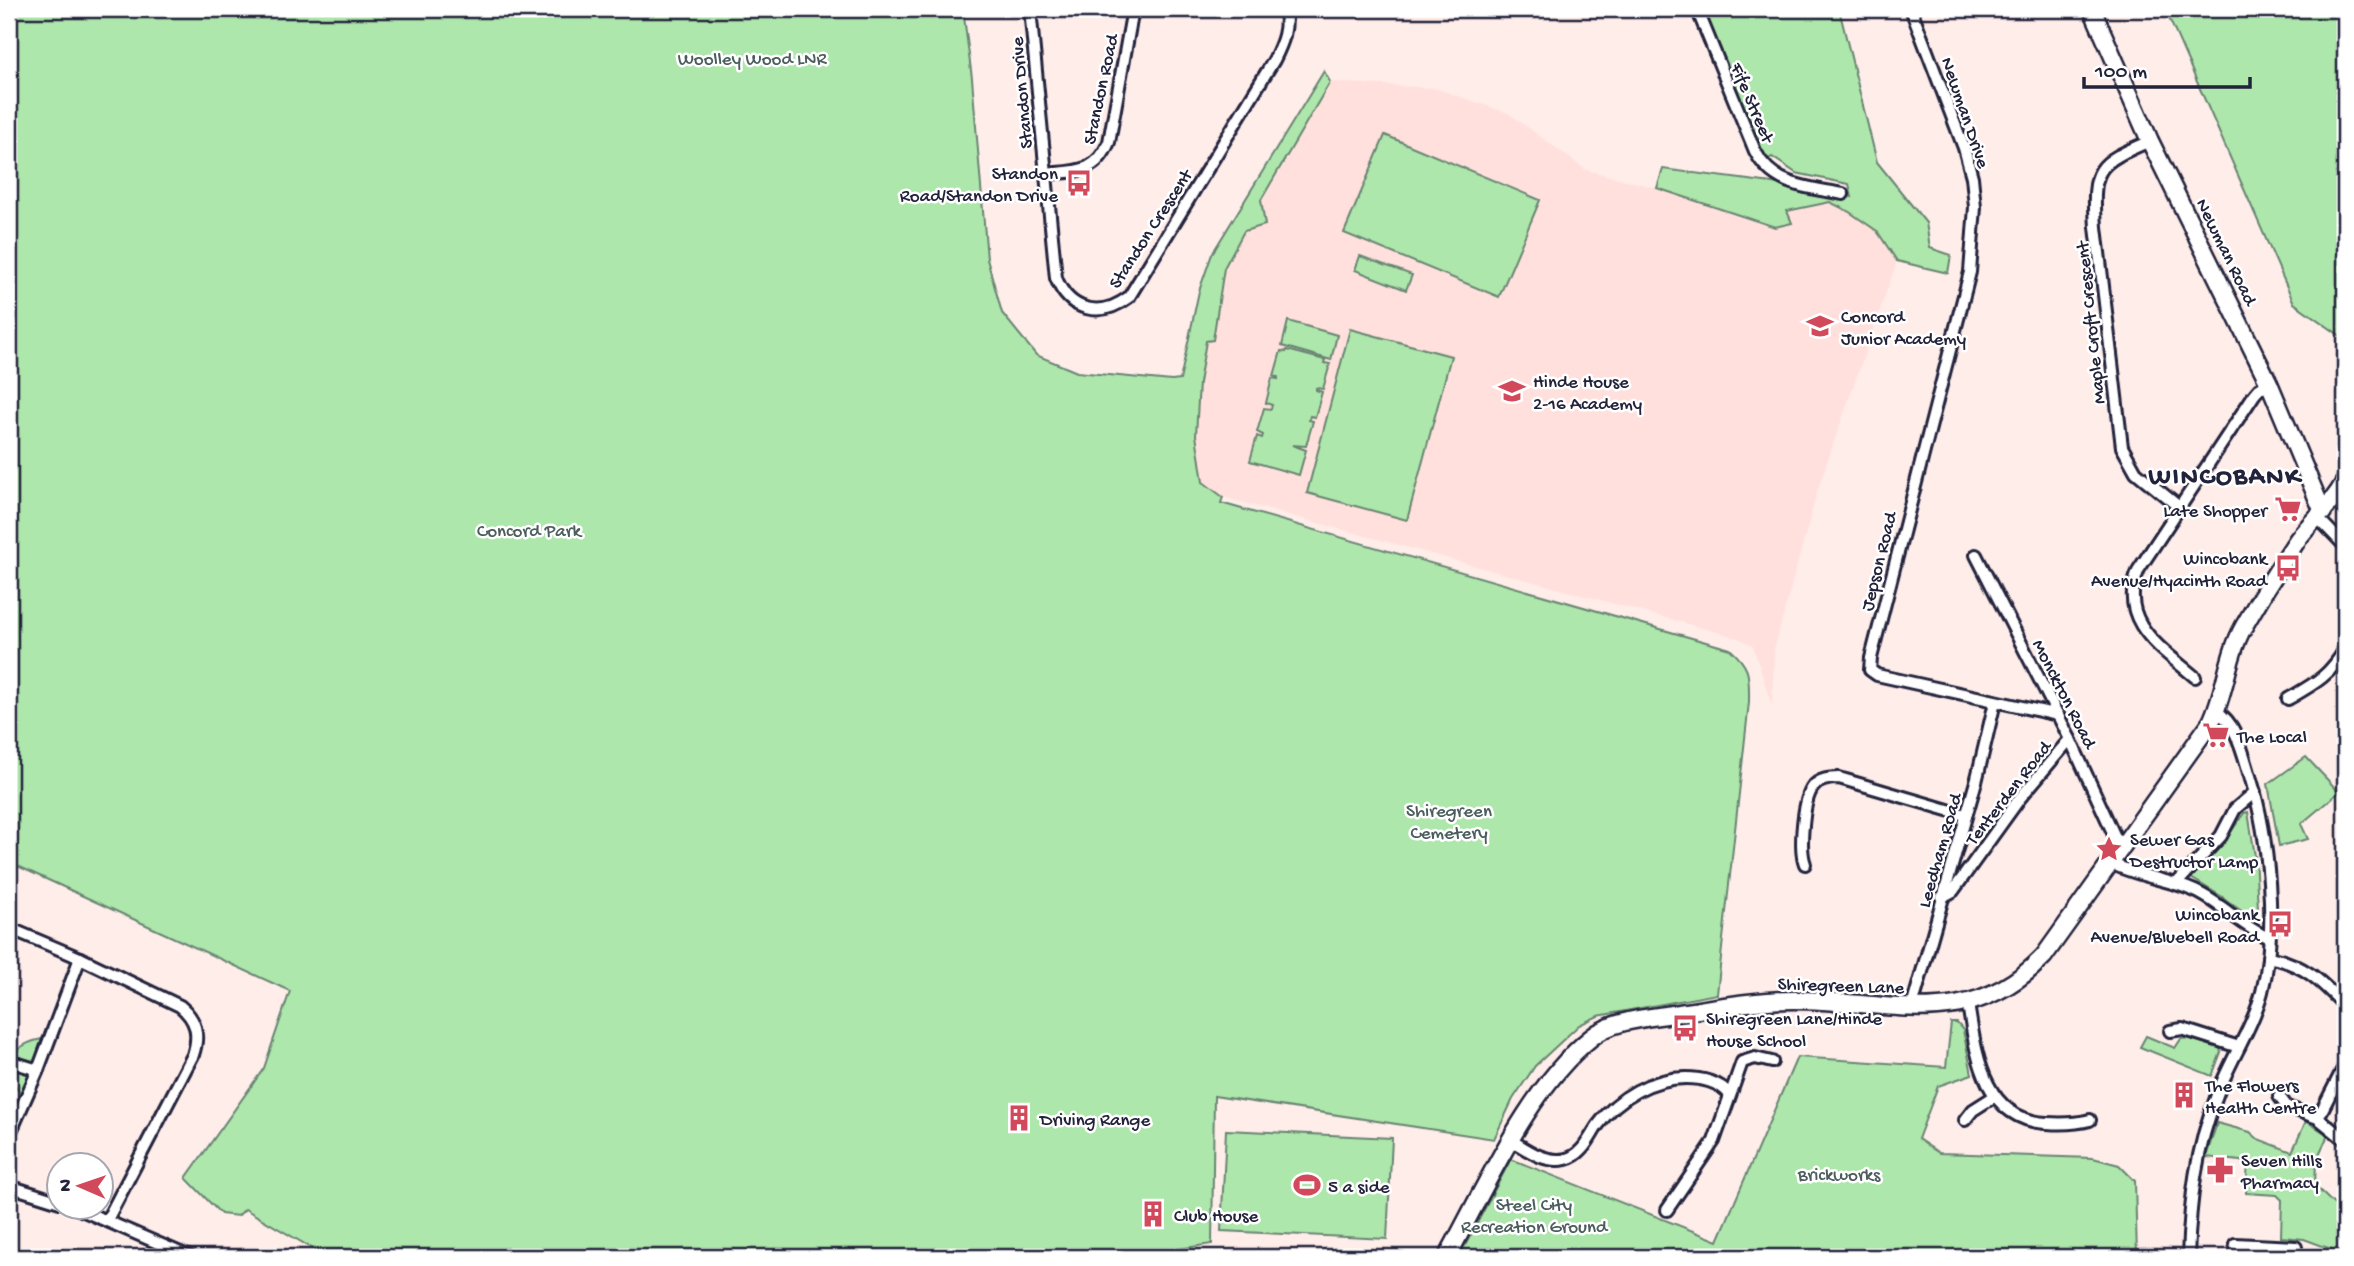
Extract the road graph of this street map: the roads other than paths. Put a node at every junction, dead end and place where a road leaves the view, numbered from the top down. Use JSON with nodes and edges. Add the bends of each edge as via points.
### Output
{"nodes":[{"id":1,"x":1030,"y":9,"type":"edge"},
{"id":2,"x":1133,"y":9,"type":"edge"},
{"id":3,"x":1286,"y":9,"type":"edge"},
{"id":4,"x":1697,"y":9,"type":"edge"},
{"id":5,"x":1911,"y":9,"type":"edge"},
{"id":6,"x":2092,"y":9,"type":"edge"},
{"id":7,"x":2150,"y":141,"type":"junction"},
{"id":8,"x":1045,"y":174,"type":"junction"},
{"id":9,"x":1843,"y":194,"type":"dead end"},
{"id":10,"x":1970,"y":272,"type":"joint"},
{"id":11,"x":2269,"y":383,"type":"junction"},
{"id":12,"x":2345,"y":481,"type":"edge"},
{"id":13,"x":2179,"y":507,"type":"junction"},
{"id":14,"x":2320,"y":515,"type":"junction"},
{"id":15,"x":2345,"y":546,"type":"edge"},
{"id":16,"x":1976,"y":555,"type":"dead end"},
{"id":17,"x":2345,"y":649,"type":"edge"},
{"id":18,"x":2195,"y":677,"type":"dead end"},
{"id":19,"x":2288,"y":699,"type":"dead end"},
{"id":20,"x":1995,"y":702,"type":"junction"},
{"id":21,"x":2216,"y":711,"type":"junction"},
{"id":22,"x":2058,"y":715,"type":"junction"},
{"id":23,"x":2070,"y":738,"type":"junction"},
{"id":24,"x":2255,"y":792,"type":"junction"},
{"id":25,"x":1965,"y":815,"type":"junction"},
{"id":26,"x":2116,"y":856,"type":"junction"},
{"id":27,"x":1805,"y":864,"type":"dead end"},
{"id":28,"x":2176,"y":884,"type":"junction"},
{"id":29,"x":1942,"y":897,"type":"junction"},
{"id":30,"x":9,"y":928,"type":"edge"},
{"id":31,"x":2269,"y":938,"type":"junction"},
{"id":32,"x":2268,"y":957,"type":"junction"},
{"id":33,"x":80,"y":958,"type":"junction"},
{"id":34,"x":1968,"y":1004,"type":"junction"},
{"id":35,"x":2345,"y":1006,"type":"edge"},
{"id":36,"x":1912,"y":1007,"type":"junction"},
{"id":37,"x":2170,"y":1031,"type":"dead end"},
{"id":38,"x":2239,"y":1047,"type":"junction"},
{"id":39,"x":9,"y":1061,"type":"edge"},
{"id":40,"x":1772,"y":1062,"type":"dead end"},
{"id":41,"x":2345,"y":1065,"type":"edge"},
{"id":42,"x":38,"y":1070,"type":"junction"},
{"id":43,"x":1729,"y":1094,"type":"junction"},
{"id":44,"x":1995,"y":1096,"type":"junction"},
{"id":45,"x":2279,"y":1096,"type":"dead end"},
{"id":46,"x":2318,"y":1118,"type":"junction"},
{"id":47,"x":1965,"y":1120,"type":"dead end"},
{"id":48,"x":2090,"y":1120,"type":"dead end"},
{"id":49,"x":9,"y":1136,"type":"edge"},
{"id":50,"x":1511,"y":1140,"type":"junction"},
{"id":51,"x":2345,"y":1140,"type":"edge"},
{"id":52,"x":9,"y":1185,"type":"edge"},
{"id":53,"x":46,"y":1197,"type":"edge"},
{"id":54,"x":116,"y":1203,"type":"edge"},
{"id":55,"x":1667,"y":1210,"type":"dead end"},
{"id":56,"x":107,"y":1220,"type":"edge"},
{"id":57,"x":2235,"y":1244,"type":"dead end"},
{"id":58,"x":2296,"y":1247,"type":"edge"},
{"id":59,"x":190,"y":1257,"type":"edge"},
{"id":60,"x":1447,"y":1257,"type":"edge"},
{"id":61,"x":2188,"y":1257,"type":"edge"}],
"edges":[{"from":1,"to":8,"type":"street","name":"Standon Drive"},
{"from":2,"to":8,"type":"street","name":"Standon Road","via":[[1104,156],[1090,168]]},
{"from":3,"to":8,"type":"street","name":"Standon Crescent","via":[[1284,39],[1274,60],[1129,298],[1119,305],[1084,308],[1065,297],[1054,265]]},
{"from":4,"to":9,"type":"street","name":"Fife Street","via":[[1766,170],[1801,186]]},
{"from":5,"to":10,"type":"street","name":"Newman Drive","via":[[1972,177],[1975,207]]},
{"from":6,"to":7,"type":"street","name":"Newman Road"},
{"from":7,"to":11,"type":"street","name":"Newman Road"},
{"from":7,"to":13,"type":"street","name":"Maple Croft Crescent","via":[[2105,163],[2094,190],[2095,215],[2122,447],[2136,472]]},
{"from":10,"to":20,"type":"street","name":"Jepson Road","via":[[1869,664],[1877,675]]},
{"from":11,"to":13,"type":"street","via":[[2259,388]]},
{"from":11,"to":14,"type":"street","name":"Newman Road"},
{"from":12,"to":14,"type":"street","name":"Shiregreen Lane"},
{"from":13,"to":18,"type":"street","via":[[2139,569],[2133,607],[2151,639]]},
{"from":14,"to":15,"type":"street"},
{"from":14,"to":21,"type":"street","name":"Shiregreen Lane","via":[[2299,537],[2237,638]]},
{"from":16,"to":22,"type":"street","name":"Monckton Road"},
{"from":17,"to":19,"type":"street","via":[[2335,667]]},
{"from":20,"to":22,"type":"street","name":"Jepson Road"},
{"from":20,"to":25,"type":"street","name":"Leedham Road"},
{"from":21,"to":24,"type":"street","via":[[2230,724]]},
{"from":21,"to":26,"type":"street","name":"Shiregreen Lane"},
{"from":22,"to":23,"type":"street","name":"Monckton Road"},
{"from":23,"to":26,"type":"street","name":"Monckton Road"},
{"from":23,"to":29,"type":"street","name":"Tenterden Road","via":[[1953,891]]},
{"from":24,"to":28,"type":"street","via":[[2235,808],[2221,836]]},
{"from":24,"to":31,"type":"street","via":[[2266,852]]},
{"from":25,"to":27,"type":"street","via":[[1839,778],[1823,780],[1808,796],[1801,844]]},
{"from":25,"to":29,"type":"street","name":"Leedham Road"},
{"from":26,"to":28,"type":"street","via":[[2136,874]]},
{"from":26,"to":34,"type":"street","name":"Shiregreen Lane","via":[[2027,974]]},
{"from":28,"to":31,"type":"street","via":[[2197,892],[2253,932]]},
{"from":29,"to":36,"type":"street","name":"Leedham Road"},
{"from":30,"to":33,"type":"street"},
{"from":31,"to":32,"type":"street"},
{"from":32,"to":35,"type":"street","via":[[2302,967]]},
{"from":32,"to":38,"type":"street","via":[[2261,995]]},
{"from":33,"to":42,"type":"street"},
{"from":33,"to":54,"type":"street","via":[[180,1006],[191,1016],[196,1030],[193,1055]]},
{"from":34,"to":36,"type":"street","name":"Shiregreen Lane"},
{"from":34,"to":44,"type":"street","via":[[1979,1065]]},
{"from":36,"to":50,"type":"street","name":"Shiregreen Lane","via":[[1790,1000],[1646,1018],[1606,1028],[1555,1076]]},
{"from":37,"to":38,"type":"street","via":[[2182,1029]]},
{"from":38,"to":61,"type":"street","via":[[2198,1152]]},
{"from":39,"to":42,"type":"street"},
{"from":40,"to":43,"type":"street","via":[[1755,1058],[1742,1062]]},
{"from":41,"to":46,"type":"street"},
{"from":42,"to":49,"type":"street"},
{"from":43,"to":50,"type":"street","via":[[1696,1078],[1647,1086],[1608,1112],[1583,1149],[1567,1159],[1548,1159]]},
{"from":43,"to":55,"type":"street","via":[[1714,1141]]},
{"from":44,"to":47,"type":"street"},
{"from":44,"to":48,"type":"street","via":[[2031,1122]]},
{"from":45,"to":46,"type":"street","via":[[2287,1107]]},
{"from":46,"to":51,"type":"street"},
{"from":50,"to":60,"type":"street","name":"Shiregreen Lane"},
{"from":52,"to":53,"type":"street"},
{"from":56,"to":59,"type":"street"},
{"from":57,"to":58,"type":"street"}]}
